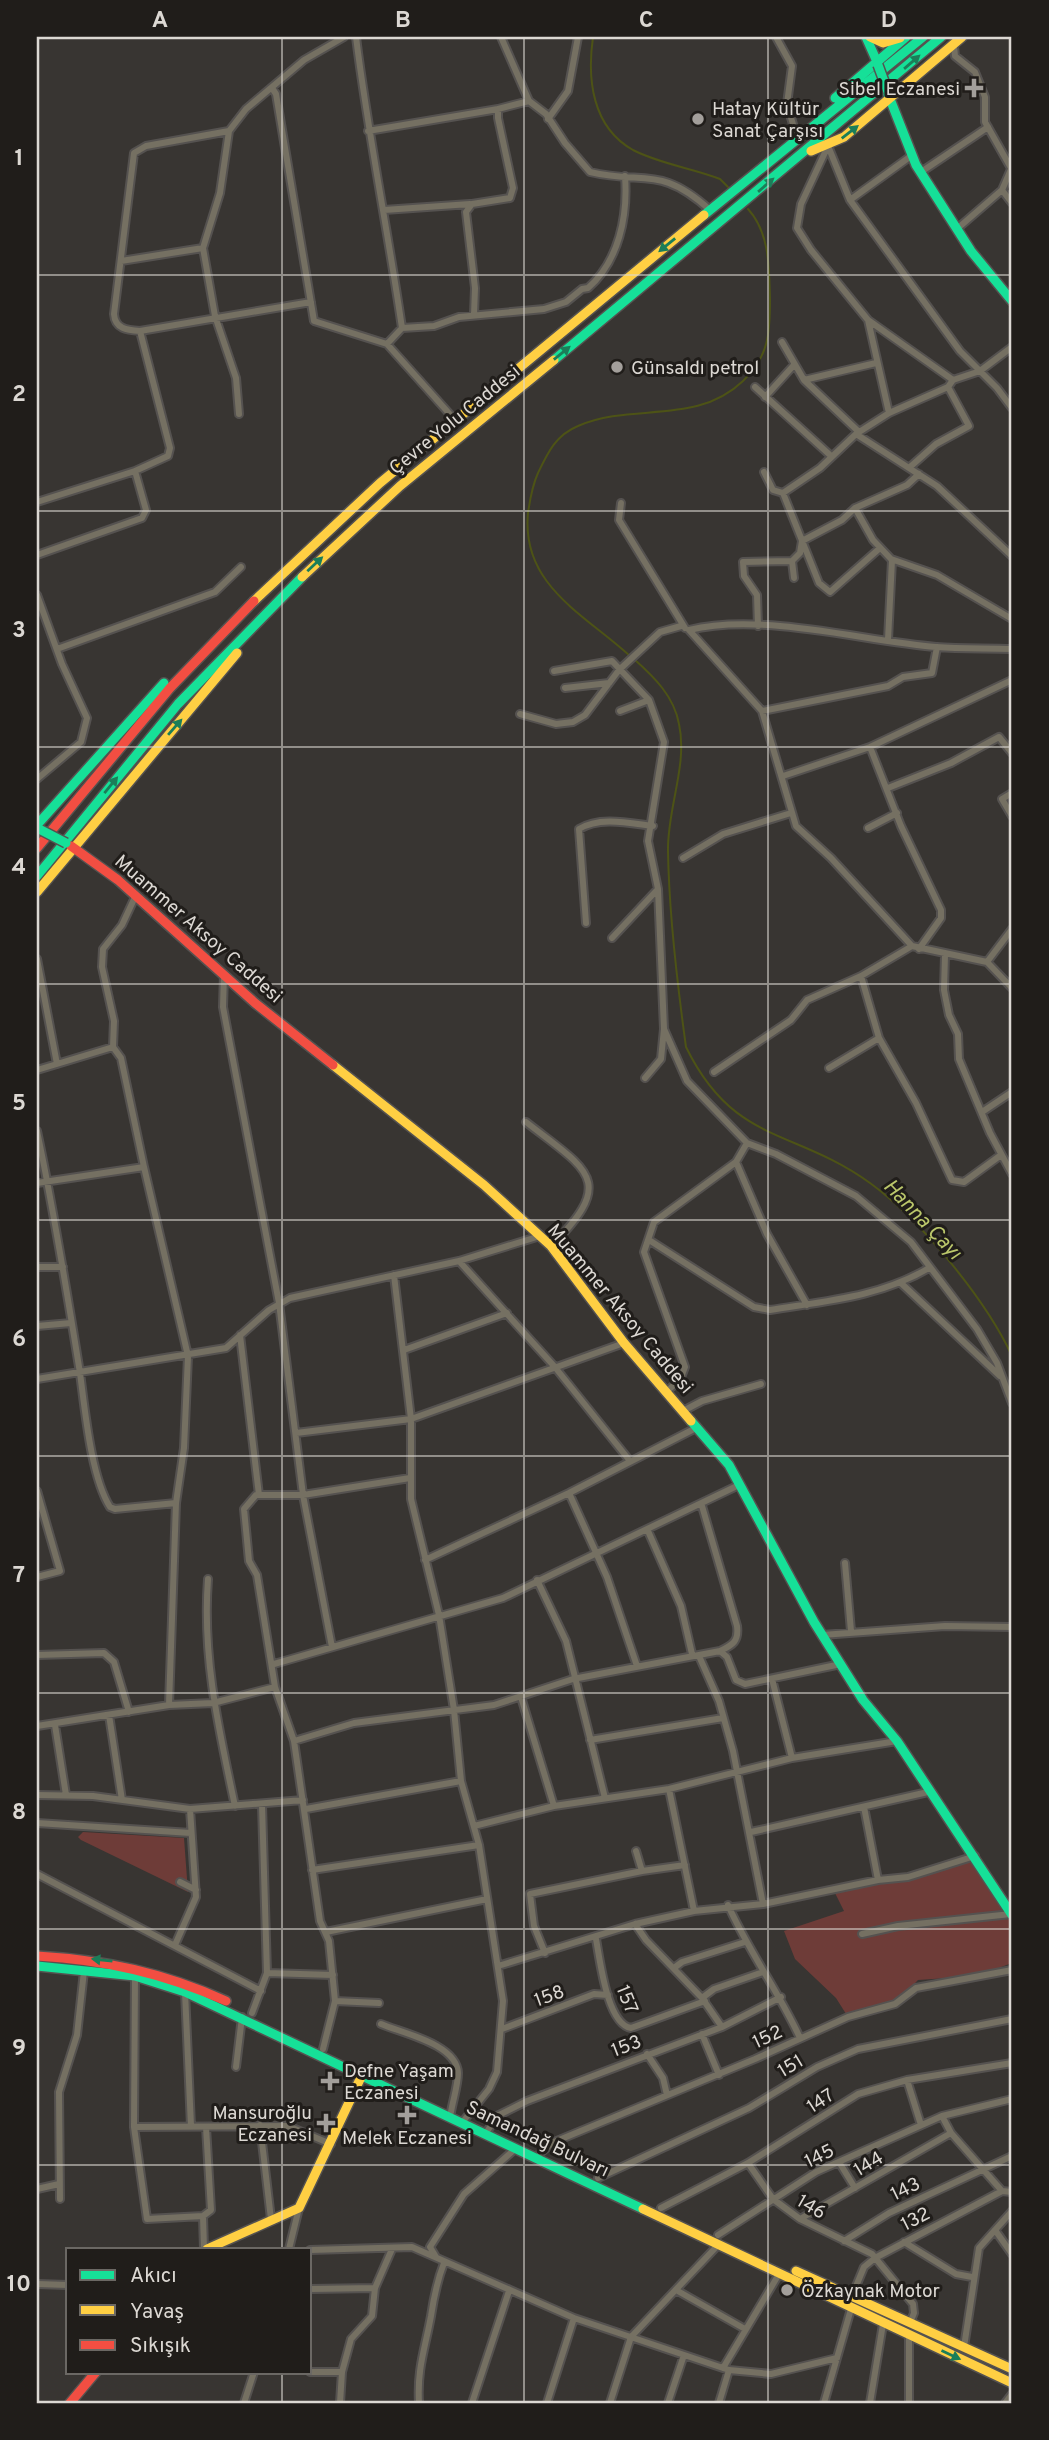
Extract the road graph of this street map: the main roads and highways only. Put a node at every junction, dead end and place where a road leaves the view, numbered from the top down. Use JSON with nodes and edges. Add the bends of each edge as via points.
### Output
{"nodes":[{"id":1,"x":868,"y":37,"type":"edge"},
{"id":2,"x":905,"y":37,"type":"edge"},
{"id":3,"x":923,"y":37,"type":"edge"},
{"id":4,"x":941,"y":37,"type":"edge"},
{"id":5,"x":962,"y":37,"type":"edge"},
{"id":6,"x":878,"y":63,"type":"junction"},
{"id":7,"x":889,"y":96,"type":"junction"},
{"id":8,"x":794,"y":140,"type":"junction"},
{"id":9,"x":804,"y":153,"type":"junction"},
{"id":10,"x":1012,"y":301,"type":"edge"},
{"id":11,"x":272,"y":583,"type":"junction"},
{"id":12,"x":282,"y":595,"type":"junction"},
{"id":13,"x":38,"y":828,"type":"edge"},
{"id":14,"x":69,"y":845,"type":"junction"},
{"id":15,"x":37,"y":848,"type":"edge"},
{"id":16,"x":37,"y":876,"type":"edge"},
{"id":17,"x":37,"y":892,"type":"edge"},
{"id":18,"x":1012,"y":1915,"type":"edge"},
{"id":19,"x":37,"y":1956,"type":"edge"},
{"id":20,"x":37,"y":1966,"type":"edge"},
{"id":21,"x":362,"y":2075,"type":"junction"},
{"id":22,"x":719,"y":2239,"type":"junction"},
{"id":23,"x":208,"y":2248,"type":"edge"},
{"id":24,"x":1012,"y":2369,"type":"edge"},
{"id":25,"x":94,"y":2374,"type":"edge"},
{"id":26,"x":1012,"y":2383,"type":"edge"},
{"id":27,"x":71,"y":2403,"type":"edge"}],
"edges":[{"from":1,"to":2,"type":"main road","via":[[883,43]]},
{"from":1,"to":6,"type":"main road"},
{"from":2,"to":6,"type":"main road"},
{"from":3,"to":8,"type":"main road","name":"Çevre Yolu Caddesi"},
{"from":9,"to":4,"type":"main road","name":"Çevre Yolu Caddesi","one_way":true},
{"from":5,"to":7,"type":"main road"},
{"from":6,"to":7,"type":"main road","bridge":true},
{"from":6,"to":8,"type":"main road","via":[[817,113]]},
{"from":9,"to":7,"type":"main road","one_way":true,"via":[[844,138]]},
{"from":7,"to":10,"type":"main road","via":[[911,156],[971,251]]},
{"from":8,"to":11,"type":"main road","name":"Çevre Yolu Caddesi","one_way":true,"via":[[454,420]]},
{"from":12,"to":9,"type":"main road","name":"Çevre Yolu Caddesi","one_way":true,"via":[[400,486]]},
{"from":11,"to":13,"type":"main road","via":[[186,659]]},
{"from":11,"to":15,"type":"main road","name":"Çevre Yolu Caddesi","via":[[170,688]]},
{"from":14,"to":12,"type":"main road","one_way":true,"via":[[216,679]]},
{"from":16,"to":12,"type":"main road","name":"Çevre Yolu Caddesi","one_way":true,"via":[[178,704]]},
{"from":13,"to":14,"type":"main road","name":"Muammer Aksoy Caddesi","bridge":true},
{"from":14,"to":17,"type":"main road"},
{"from":14,"to":18,"type":"main road","name":"Muammer Aksoy Caddesi","via":[[95,860],[255,1003],[412,1125],[551,1246],[624,1343],[729,1465],[822,1636]]},
{"from":22,"to":19,"type":"main road","name":"Samandağ Bulvarı","one_way":true,"via":[[252,2013],[152,1970],[118,1962]]},
{"from":20,"to":21,"type":"main road","name":"Samandağ Bulvarı","via":[[135,1976],[185,1992]]},
{"from":21,"to":22,"type":"main road","name":"Samandağ Bulvarı"},
{"from":21,"to":23,"type":"main road","via":[[299,2208]]},
{"from":22,"to":24,"type":"main road","name":"Samandağ Bulvarı"},
{"from":22,"to":26,"type":"main road","name":"Samandağ Bulvarı","one_way":true,"via":[[851,2309]]},
{"from":25,"to":27,"type":"main road"}]}
